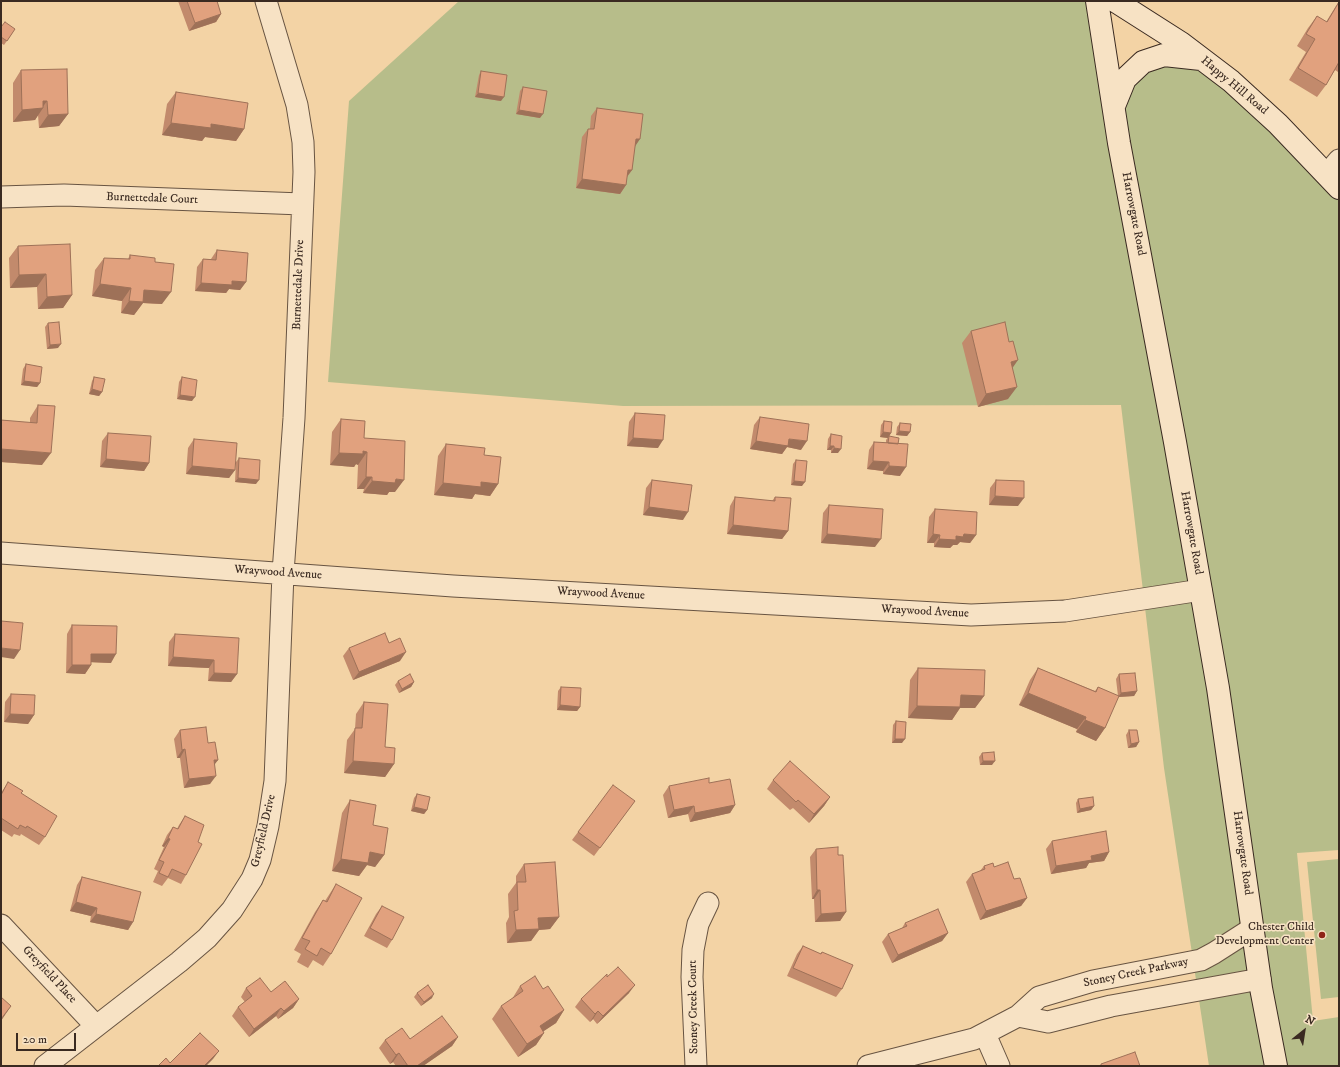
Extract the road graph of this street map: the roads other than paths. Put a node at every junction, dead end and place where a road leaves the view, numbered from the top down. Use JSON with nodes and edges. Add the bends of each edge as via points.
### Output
{"nodes":[{"id":1,"x":266,"y":1,"type":"edge"},
{"id":2,"x":1097,"y":1,"type":"edge"},
{"id":3,"x":1115,"y":1,"type":"edge"},
{"id":4,"x":1202,"y":59,"type":"junction"},
{"id":5,"x":1114,"y":106,"type":"junction"},
{"id":6,"x":1335,"y":174,"type":"edge"},
{"id":7,"x":1,"y":197,"type":"edge"},
{"id":8,"x":302,"y":204,"type":"junction"},
{"id":9,"x":1,"y":553,"type":"edge"},
{"id":10,"x":283,"y":573,"type":"junction"},
{"id":11,"x":1200,"y":590,"type":"junction"},
{"id":12,"x":708,"y":903,"type":"dead end"},
{"id":13,"x":1,"y":924,"type":"edge"},
{"id":14,"x":1253,"y":928,"type":"junction"},
{"id":15,"x":1260,"y":979,"type":"junction"},
{"id":16,"x":1018,"y":1016,"type":"junction"},
{"id":17,"x":96,"y":1026,"type":"junction"},
{"id":18,"x":985,"y":1034,"type":"junction"},
{"id":19,"x":45,"y":1066,"type":"edge"},
{"id":20,"x":696,"y":1066,"type":"edge"},
{"id":21,"x":868,"y":1066,"type":"edge"},
{"id":22,"x":1000,"y":1066,"type":"edge"},
{"id":23,"x":1276,"y":1066,"type":"edge"}],
"edges":[{"from":1,"to":8,"type":"street","name":"Burnettedale Drive","via":[[297,104],[303,142]]},
{"from":2,"to":5,"type":"main road","name":"Harrowgate Road"},
{"from":3,"to":4,"type":"main road","name":"Happy Hill Road"},
{"from":4,"to":5,"type":"main road","via":[[1164,54],[1143,62],[1125,79]]},
{"from":4,"to":6,"type":"main road","name":"Happy Hill Road","via":[[1231,81]]},
{"from":5,"to":11,"type":"main road","name":"Harrowgate Road"},
{"from":7,"to":8,"type":"street","name":"Burnettedale Court","via":[[64,195]]},
{"from":8,"to":10,"type":"street","name":"Burnettedale Drive","via":[[294,422]]},
{"from":9,"to":10,"type":"street","name":"Wraywood Avenue"},
{"from":10,"to":11,"type":"street","name":"Wraywood Avenue","via":[[461,586],[971,615],[1064,611]]},
{"from":10,"to":17,"type":"street","name":"Greyfield Drive","via":[[275,781],[260,860],[252,879],[232,910],[207,938]]},
{"from":11,"to":14,"type":"main road","name":"Harrowgate Road","via":[[1218,688]]},
{"from":12,"to":20,"type":"street","name":"Stoney Creek Court","via":[[698,924],[693,950]]},
{"from":13,"to":17,"type":"street","name":"Greyfield Place"},
{"from":14,"to":15,"type":"main road","name":"Harrowgate Road"},
{"from":14,"to":16,"type":"street","name":"Stoney Creek Parkway","via":[[1201,960],[1093,981],[1039,997]]},
{"from":15,"to":16,"type":"street","via":[[1111,1006],[1048,1022]]},
{"from":15,"to":23,"type":"main road","name":"Harrowgate Road"},
{"from":16,"to":18,"type":"street","name":"Stoney Creek Parkway"},
{"from":17,"to":19,"type":"street","name":"Greyfield Drive"},
{"from":18,"to":21,"type":"street","name":"Stoney Creek Parkway"},
{"from":18,"to":22,"type":"street"}]}
